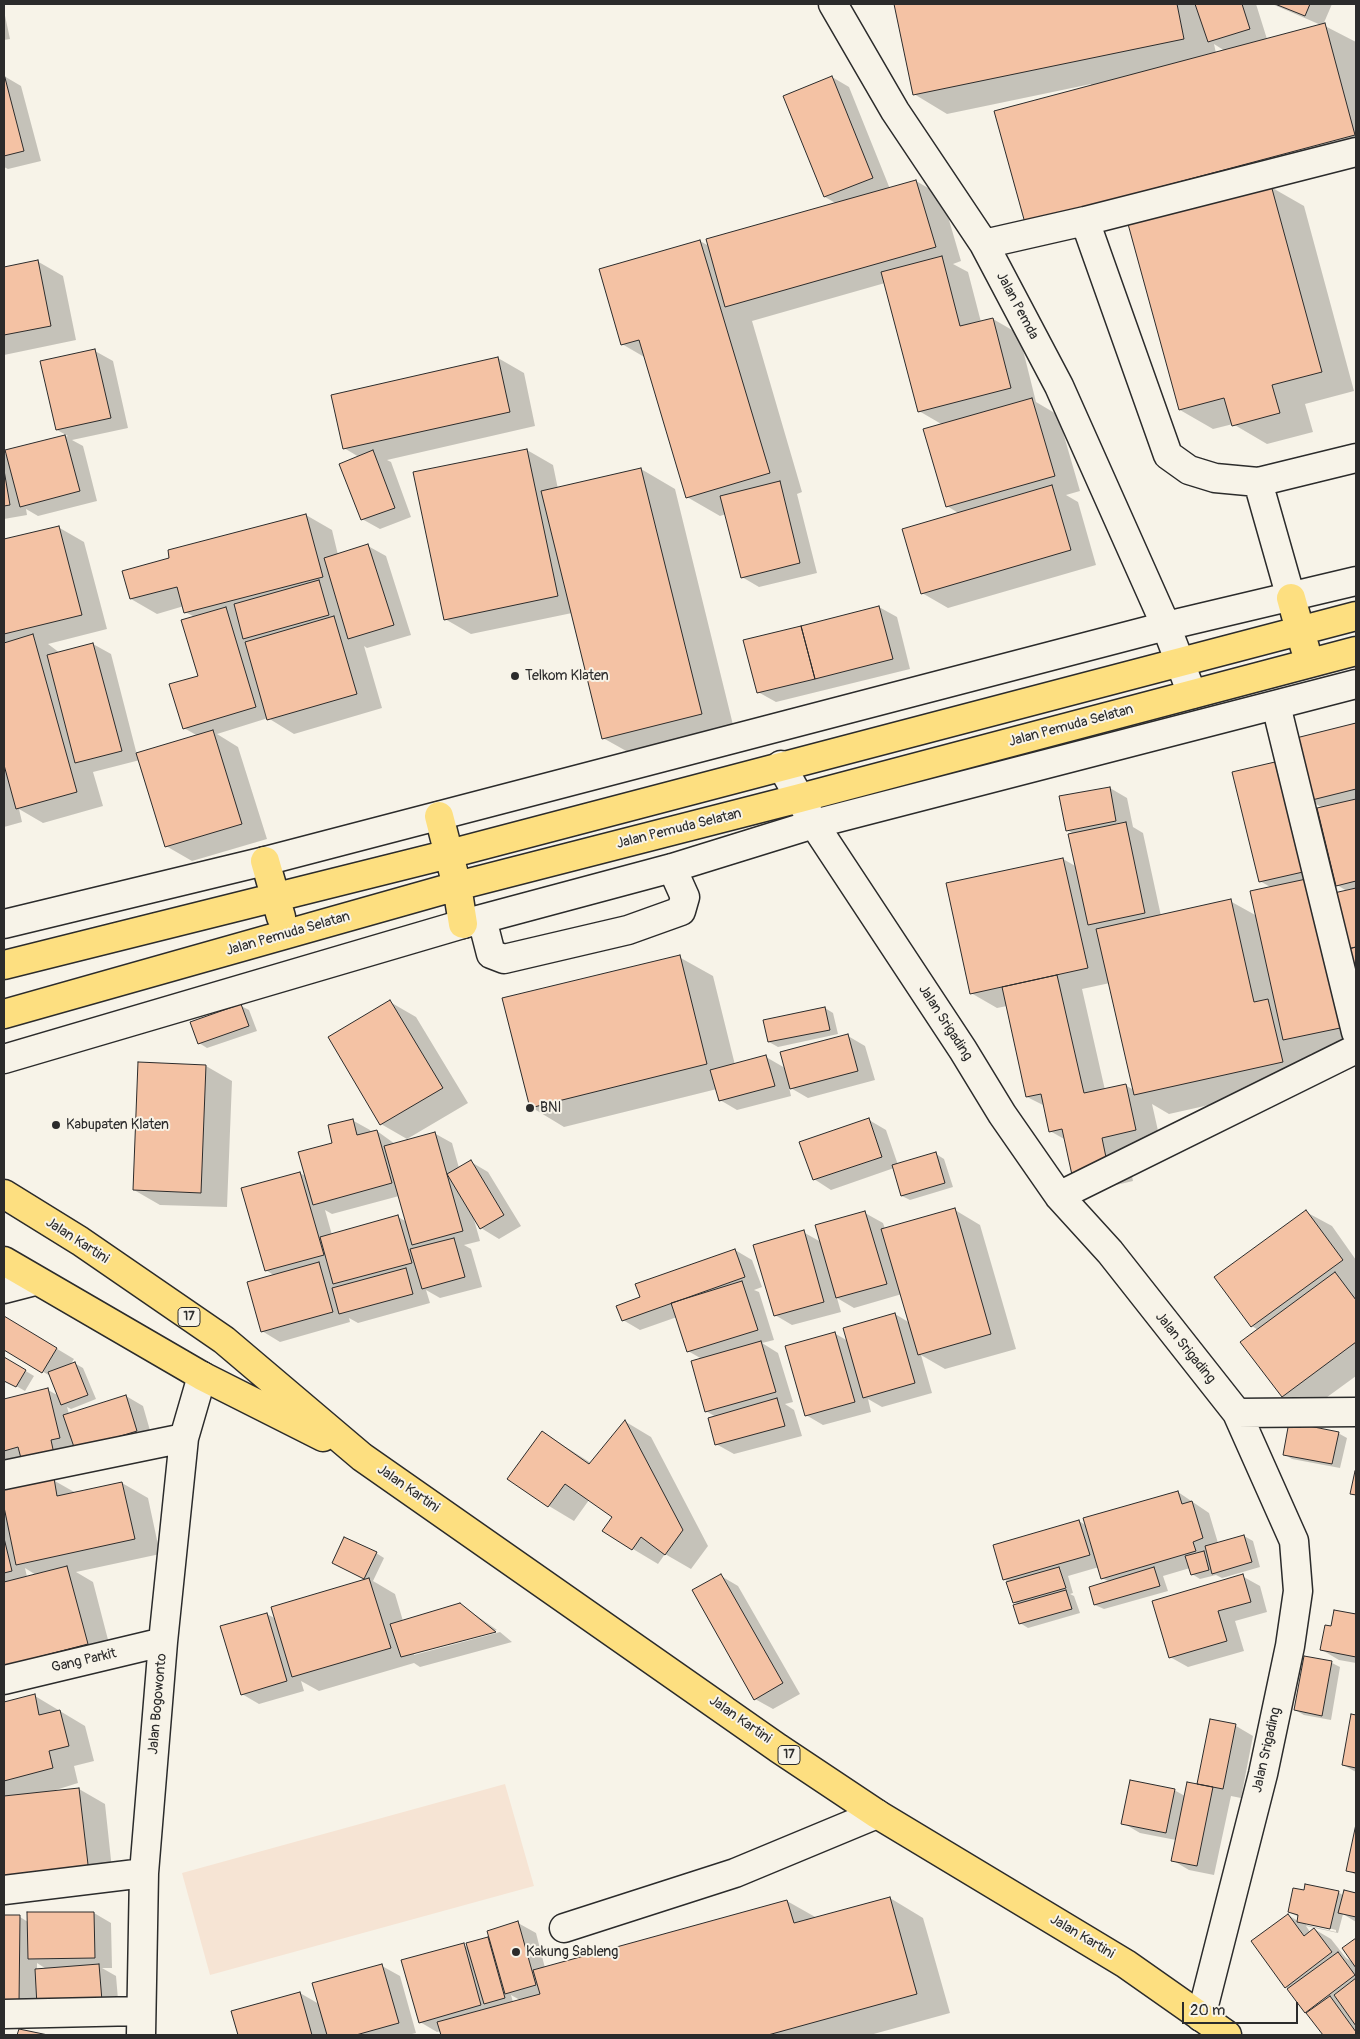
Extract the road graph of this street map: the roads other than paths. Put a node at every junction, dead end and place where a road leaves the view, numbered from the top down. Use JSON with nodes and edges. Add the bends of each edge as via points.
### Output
{"nodes":[{"id":1,"x":834,"y":4,"type":"edge"},
{"id":2,"x":1356,"y":152,"type":"edge"},
{"id":3,"x":1085,"y":221,"type":"junction"},
{"id":4,"x":984,"y":244,"type":"junction"},
{"id":5,"x":1356,"y":458,"type":"edge"},
{"id":6,"x":1258,"y":482,"type":"junction"},
{"id":7,"x":1356,"y":581,"type":"edge"},
{"id":8,"x":1291,"y":598,"type":"junction"},
{"id":9,"x":1356,"y":616,"type":"edge"},
{"id":10,"x":1166,"y":626,"type":"junction"},
{"id":11,"x":1301,"y":631,"type":"junction"},
{"id":12,"x":1356,"y":651,"type":"edge"},
{"id":13,"x":1182,"y":662,"type":"junction"},
{"id":14,"x":1309,"y":664,"type":"junction"},
{"id":15,"x":1356,"y":684,"type":"edge"},
{"id":16,"x":1192,"y":694,"type":"junction"},
{"id":17,"x":1276,"y":705,"type":"junction"},
{"id":18,"x":781,"y":766,"type":"junction"},
{"id":19,"x":800,"y":798,"type":"junction"},
{"id":20,"x":439,"y":816,"type":"junction"},
{"id":21,"x":814,"y":824,"type":"junction"},
{"id":22,"x":449,"y":854,"type":"junction"},
{"id":23,"x":265,"y":860,"type":"junction"},
{"id":24,"x":672,"y":868,"type":"junction"},
{"id":25,"x":457,"y":886,"type":"junction"},
{"id":26,"x":276,"y":898,"type":"junction"},
{"id":27,"x":473,"y":922,"type":"junction"},
{"id":28,"x":4,"y":924,"type":"edge"},
{"id":29,"x":287,"y":935,"type":"junction"},
{"id":30,"x":4,"y":965,"type":"edge"},
{"id":31,"x":4,"y":1014,"type":"edge"},
{"id":32,"x":1356,"y":1032,"type":"edge"},
{"id":33,"x":1356,"y":1049,"type":"edge"},
{"id":34,"x":4,"y":1059,"type":"edge"},
{"id":35,"x":4,"y":1194,"type":"edge"},
{"id":36,"x":1058,"y":1196,"type":"junction"},
{"id":37,"x":4,"y":1262,"type":"edge"},
{"id":38,"x":35,"y":1281,"type":"junction"},
{"id":39,"x":4,"y":1289,"type":"edge"},
{"id":40,"x":202,"y":1376,"type":"junction"},
{"id":41,"x":1356,"y":1412,"type":"edge"},
{"id":42,"x":1237,"y":1413,"type":"junction"},
{"id":43,"x":184,"y":1438,"type":"junction"},
{"id":44,"x":362,"y":1457,"type":"junction"},
{"id":45,"x":4,"y":1475,"type":"edge"},
{"id":46,"x":163,"y":1642,"type":"junction"},
{"id":47,"x":4,"y":1680,"type":"edge"},
{"id":48,"x":876,"y":1814,"type":"junction"},
{"id":49,"x":144,"y":1873,"type":"junction"},
{"id":50,"x":4,"y":1890,"type":"edge"},
{"id":51,"x":564,"y":1928,"type":"dead end"},
{"id":52,"x":4,"y":2014,"type":"edge"},
{"id":53,"x":1201,"y":2017,"type":"junction"},
{"id":54,"x":140,"y":2023,"type":"edge"},
{"id":55,"x":1227,"y":2035,"type":"edge"}],
"edges":[{"from":1,"to":4,"type":"street","name":"Jalan Pemda","via":[[895,111]]},
{"from":2,"to":3,"type":"street"},
{"from":3,"to":4,"type":"street"},
{"from":3,"to":6,"type":"street","via":[[1168,455],[1188,470],[1215,478]]},
{"from":4,"to":10,"type":"street","name":"Jalan Pemda","via":[[1059,386]]},
{"from":5,"to":6,"type":"street"},
{"from":6,"to":8,"type":"street"},
{"from":7,"to":8,"type":"street"},
{"from":8,"to":10,"type":"street"},
{"from":8,"to":11,"type":"main road"},
{"from":9,"to":11,"type":"main road"},
{"from":10,"to":13,"type":"street","name":"Jalan Pemda"},
{"from":10,"to":20,"type":"street"},
{"from":11,"to":13,"type":"main road"},
{"from":11,"to":14,"type":"main road"},
{"from":12,"to":14,"type":"main road","name":"Jalan Pemuda Selatan"},
{"from":13,"to":16,"type":"street","name":"Jalan Pemda"},
{"from":13,"to":18,"type":"main road"},
{"from":14,"to":16,"type":"main road","name":"Jalan Pemuda Selatan"},
{"from":15,"to":17,"type":"street"},
{"from":16,"to":19,"type":"main road","name":"Jalan Pemuda Selatan"},
{"from":17,"to":21,"type":"street"},
{"from":17,"to":32,"type":"street"},
{"from":18,"to":19,"type":"street","name":"Jalan Srigading"},
{"from":18,"to":22,"type":"main road"},
{"from":19,"to":21,"type":"street","name":"Jalan Srigading"},
{"from":19,"to":25,"type":"main road","name":"Jalan Pemuda Selatan"},
{"from":20,"to":22,"type":"main road"},
{"from":20,"to":23,"type":"street"},
{"from":21,"to":24,"type":"street"},
{"from":21,"to":36,"type":"street","name":"Jalan Srigading"},
{"from":22,"to":25,"type":"main road"},
{"from":22,"to":26,"type":"main road"},
{"from":23,"to":26,"type":"main road"},
{"from":23,"to":28,"type":"street"},
{"from":24,"to":27,"type":"street"},
{"from":24,"to":27,"type":"street","via":[[685,897],[681,911],[628,930],[504,959],[491,954]]},
{"from":25,"to":27,"type":"main road"},
{"from":25,"to":29,"type":"main road","name":"Jalan Pemuda Selatan"},
{"from":26,"to":29,"type":"main road"},
{"from":26,"to":30,"type":"main road"},
{"from":27,"to":34,"type":"street"},
{"from":29,"to":31,"type":"main road","name":"Jalan Pemuda Selatan"},
{"from":33,"to":36,"type":"street"},
{"from":35,"to":44,"type":"main road","name":"Jalan Kartini","number":"17","via":[[80,1241],[224,1340]]},
{"from":36,"to":42,"type":"street","name":"Jalan Srigading","via":[[1110,1252]]},
{"from":37,"to":38,"type":"main road","name":"Jalan Kartini","number":"17"},
{"from":38,"to":39,"type":"street"},
{"from":38,"to":40,"type":"main road","name":"Jalan Kartini","number":"17"},
{"from":40,"to":43,"type":"street","name":"Jalan Bogowonto"},
{"from":40,"to":44,"type":"main road","name":"Jalan Kartini","number":"17"},
{"from":41,"to":42,"type":"street"},
{"from":42,"to":53,"type":"street","name":"Jalan Srigading","via":[[1294,1541],[1298,1591],[1263,1774]]},
{"from":43,"to":45,"type":"street"},
{"from":43,"to":46,"type":"street","name":"Jalan Bogowonto"},
{"from":44,"to":48,"type":"main road","name":"Jalan Kartini","number":"17"},
{"from":46,"to":47,"type":"street","name":"Gang Parkit"},
{"from":46,"to":49,"type":"street","name":"Jalan Bogowonto"},
{"from":48,"to":51,"type":"street","via":[[735,1873]]},
{"from":48,"to":53,"type":"main road","name":"Jalan Kartini","number":"17","via":[[1126,1964]]},
{"from":49,"to":50,"type":"street"},
{"from":49,"to":54,"type":"street","name":"Jalan Bogowonto"},
{"from":52,"to":54,"type":"street"},
{"from":53,"to":55,"type":"main road","name":"Jalan Kartini","number":"17"}]}
